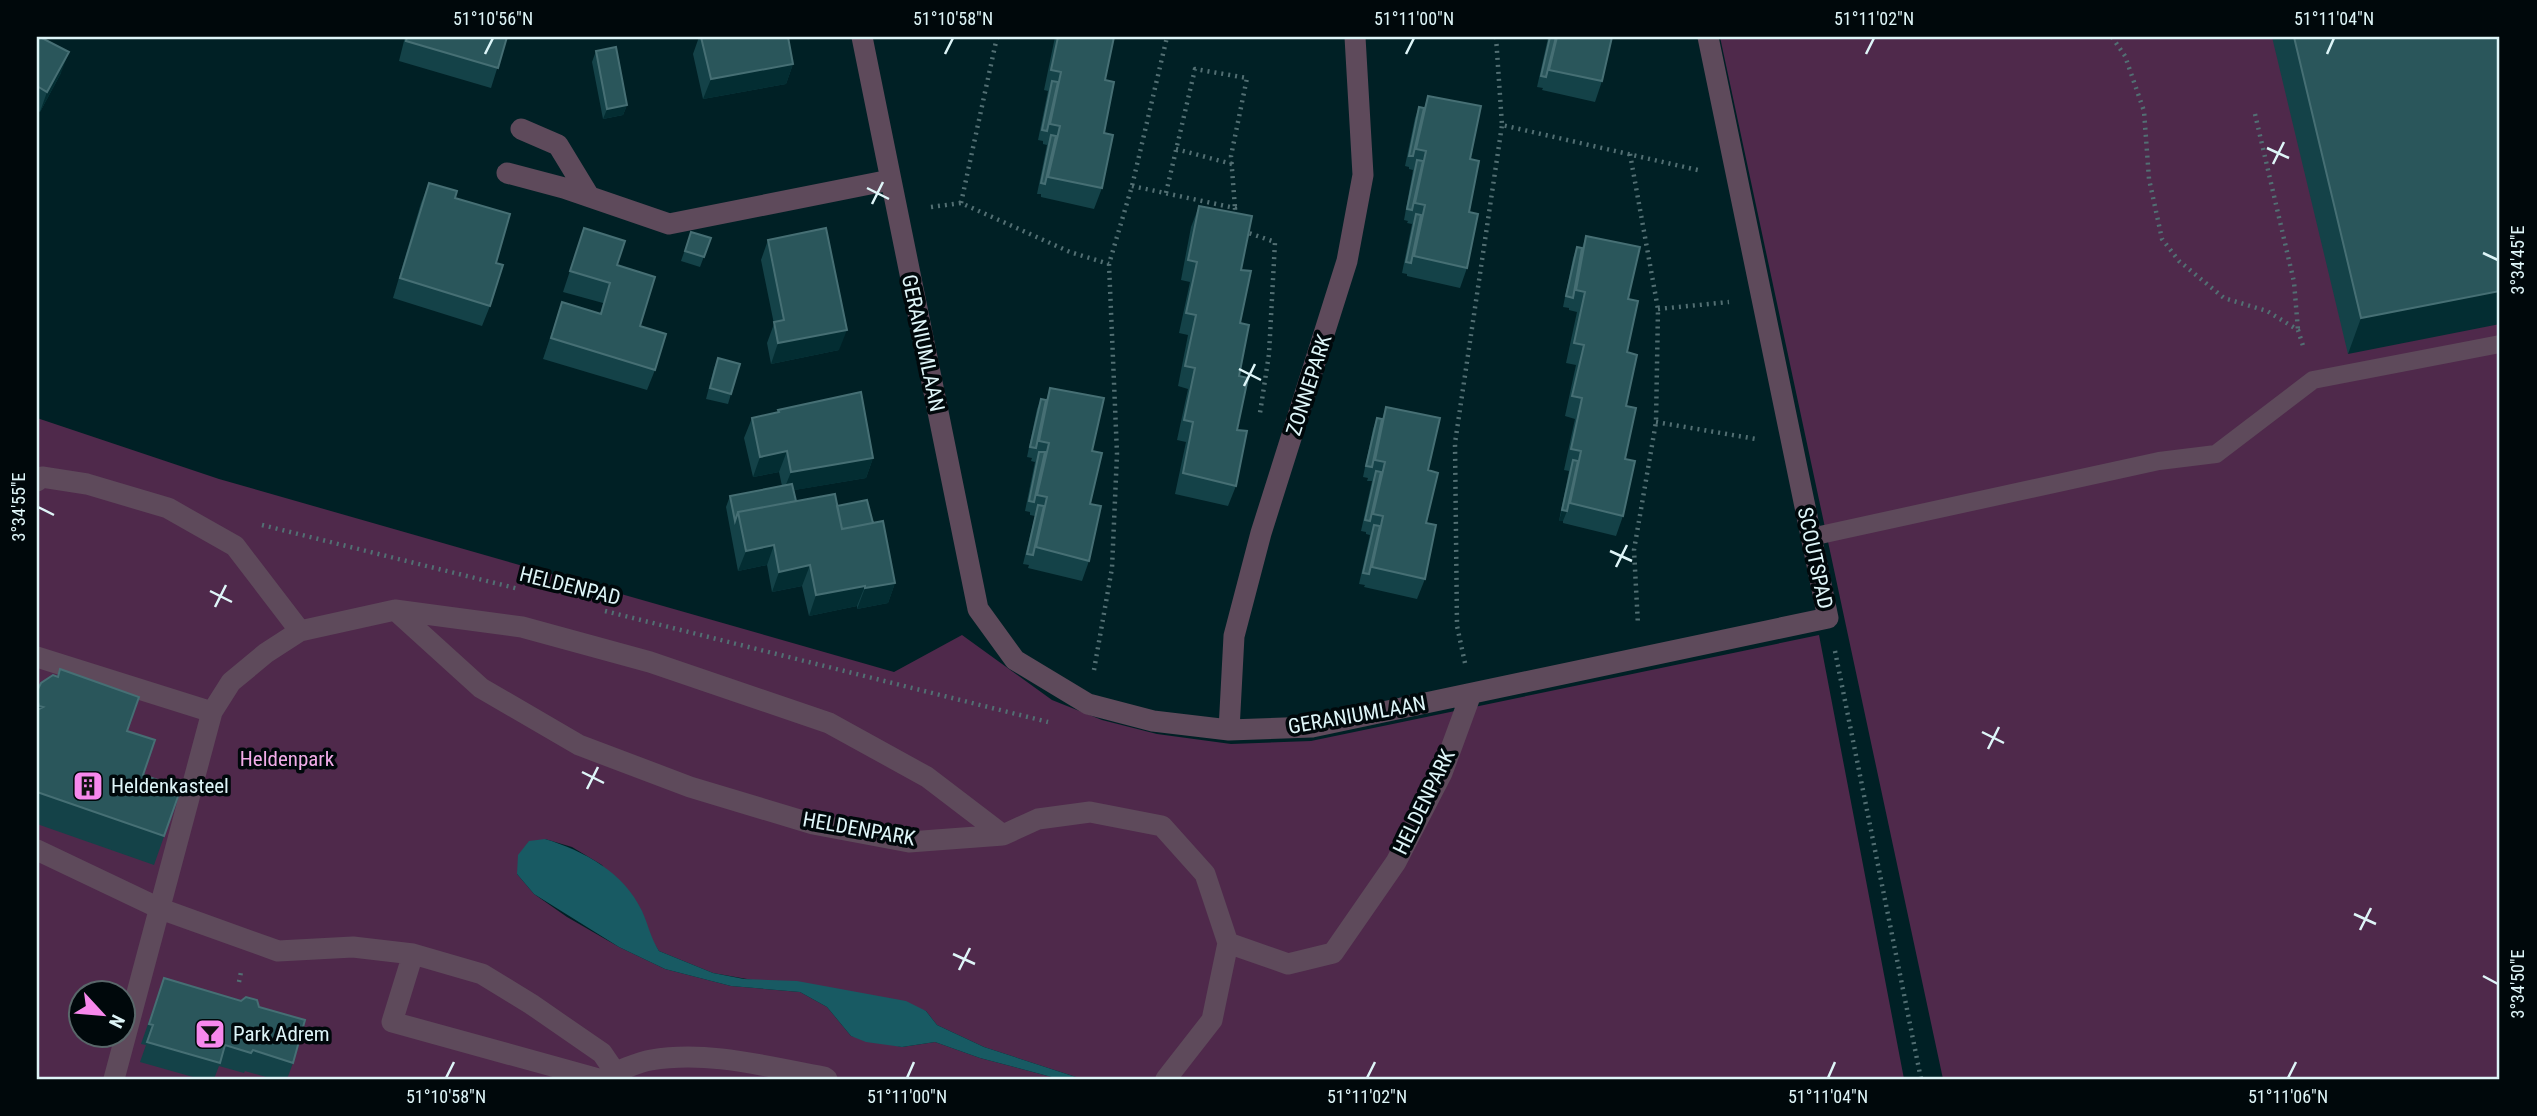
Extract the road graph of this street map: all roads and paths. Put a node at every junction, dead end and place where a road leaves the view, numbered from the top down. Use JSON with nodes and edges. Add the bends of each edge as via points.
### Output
{"nodes":[{"id":1,"x":862,"y":37,"type":"edge"},
{"id":2,"x":998,"y":37,"type":"edge"},
{"id":3,"x":1167,"y":37,"type":"edge"},
{"id":4,"x":1355,"y":37,"type":"edge"},
{"id":5,"x":1496,"y":37,"type":"edge"},
{"id":6,"x":1708,"y":37,"type":"edge"},
{"id":7,"x":2112,"y":37,"type":"edge"},
{"id":8,"x":2255,"y":114,"type":"dead end"},
{"id":9,"x":1502,"y":125,"type":"junction"},
{"id":10,"x":521,"y":129,"type":"dead end"},
{"id":11,"x":1176,"y":149,"type":"junction"},
{"id":12,"x":1630,"y":154,"type":"junction"},
{"id":13,"x":1232,"y":164,"type":"junction"},
{"id":14,"x":507,"y":173,"type":"dead end"},
{"id":15,"x":1737,"y":179,"type":"junction"},
{"id":16,"x":890,"y":180,"type":"junction"},
{"id":17,"x":1132,"y":186,"type":"junction"},
{"id":18,"x":1166,"y":194,"type":"junction"},
{"id":19,"x":589,"y":196,"type":"junction"},
{"id":20,"x":961,"y":203,"type":"junction"},
{"id":21,"x":1235,"y":208,"type":"junction"},
{"id":22,"x":896,"y":211,"type":"junction"},
{"id":23,"x":1109,"y":264,"type":"junction"},
{"id":24,"x":1761,"y":299,"type":"junction"},
{"id":25,"x":1658,"y":309,"type":"junction"},
{"id":26,"x":2298,"y":330,"type":"junction"},
{"id":27,"x":2500,"y":344,"type":"edge"},
{"id":28,"x":2313,"y":380,"type":"junction"},
{"id":29,"x":1260,"y":415,"type":"dead end"},
{"id":30,"x":1656,"y":422,"type":"junction"},
{"id":31,"x":1791,"y":444,"type":"junction"},
{"id":32,"x":37,"y":481,"type":"edge"},
{"id":33,"x":257,"y":524,"type":"dead end"},
{"id":34,"x":1811,"y":537,"type":"junction"},
{"id":35,"x":527,"y":592,"type":"dead end"},
{"id":36,"x":595,"y":609,"type":"dead end"},
{"id":37,"x":395,"y":610,"type":"junction"},
{"id":38,"x":1828,"y":618,"type":"junction"},
{"id":39,"x":300,"y":631,"type":"junction"},
{"id":40,"x":37,"y":657,"type":"edge"},
{"id":41,"x":1639,"y":658,"type":"junction"},
{"id":42,"x":1471,"y":694,"type":"junction"},
{"id":43,"x":1088,"y":704,"type":"junction"},
{"id":44,"x":212,"y":712,"type":"junction"},
{"id":45,"x":1229,"y":730,"type":"junction"},
{"id":46,"x":1003,"y":835,"type":"junction"},
{"id":47,"x":37,"y":850,"type":"edge"},
{"id":48,"x":161,"y":909,"type":"junction"},
{"id":49,"x":1228,"y":943,"type":"junction"},
{"id":50,"x":413,"y":954,"type":"junction"},
{"id":51,"x":114,"y":1079,"type":"edge"},
{"id":52,"x":599,"y":1079,"type":"edge"},
{"id":53,"x":827,"y":1079,"type":"edge"},
{"id":54,"x":1166,"y":1079,"type":"edge"},
{"id":55,"x":1921,"y":1079,"type":"edge"}],
"edges":[{"from":1,"to":16,"type":"street","name":"GERANIUMLAAN"},
{"from":2,"to":20,"type":"path"},
{"from":3,"to":17,"type":"path"},
{"from":4,"to":45,"type":"street","name":"ZONNEPARK","via":[[1363,175],[1347,261],[1261,533],[1234,636]]},
{"from":5,"to":9,"type":"path"},
{"from":6,"to":15,"type":"street","name":"SCOUTSPAD"},
{"from":7,"to":26,"type":"path","via":[[2125,56],[2144,111],[2150,179],[2162,239],[2179,261],[2224,298],[2266,311]]},
{"from":8,"to":26,"type":"path","via":[[2294,282]]},
{"from":9,"to":12,"type":"path"},
{"from":9,"to":42,"type":"path","via":[[1455,443],[1457,625]]},
{"from":10,"to":19,"type":"street","via":[[558,145]]},
{"from":11,"to":13,"type":"path"},
{"from":11,"to":13,"type":"path","via":[[1195,69],[1247,78]]},
{"from":11,"to":18,"type":"path"},
{"from":12,"to":15,"type":"path"},
{"from":12,"to":25,"type":"path"},
{"from":13,"to":21,"type":"path"},
{"from":14,"to":19,"type":"street"},
{"from":15,"to":24,"type":"street","name":"SCOUTSPAD"},
{"from":16,"to":19,"type":"street","via":[[669,225]]},
{"from":16,"to":22,"type":"street","name":"GERANIUMLAAN"},
{"from":17,"to":18,"type":"path"},
{"from":17,"to":23,"type":"path"},
{"from":18,"to":21,"type":"path"},
{"from":20,"to":22,"type":"path"},
{"from":20,"to":23,"type":"path","via":[[1070,252]]},
{"from":21,"to":29,"type":"path","via":[[1236,229],[1275,243],[1269,354]]},
{"from":22,"to":43,"type":"street","name":"GERANIUMLAAN","via":[[978,609],[1015,660]]},
{"from":23,"to":43,"type":"path","via":[[1117,454],[1112,568]]},
{"from":24,"to":25,"type":"path"},
{"from":24,"to":31,"type":"street","name":"SCOUTSPAD"},
{"from":25,"to":30,"type":"path"},
{"from":26,"to":28,"type":"path"},
{"from":27,"to":28,"type":"lane"},
{"from":28,"to":34,"type":"lane","via":[[2216,454],[2159,461]]},
{"from":30,"to":31,"type":"path"},
{"from":30,"to":41,"type":"path","via":[[1634,550]]},
{"from":31,"to":34,"type":"street","name":"SCOUTSPAD"},
{"from":32,"to":39,"type":"street","via":[[42,477],[87,484],[168,508],[235,546]]},
{"from":33,"to":35,"type":"path","name":"HELDENPAD"},
{"from":34,"to":38,"type":"street","name":"SCOUTSPAD"},
{"from":36,"to":43,"type":"path","name":"HELDENPAD","via":[[1069,727]]},
{"from":37,"to":39,"type":"street"},
{"from":37,"to":46,"type":"street","via":[[522,627],[650,662],[829,723],[927,777]]},
{"from":37,"to":46,"type":"street","name":"HELDENPARK","via":[[481,688],[579,745],[678,782],[813,824],[909,842]]},
{"from":38,"to":41,"type":"street","name":"GERANIUMLAAN"},
{"from":38,"to":55,"type":"path","name":"SCOUTSPAD"},
{"from":39,"to":44,"type":"street","via":[[231,682]]},
{"from":40,"to":44,"type":"street"},
{"from":41,"to":42,"type":"street","name":"GERANIUMLAAN"},
{"from":42,"to":45,"type":"street","name":"GERANIUMLAAN","via":[[1312,727]]},
{"from":42,"to":49,"type":"street","name":"HELDENPARK","via":[[1442,774],[1396,862],[1333,953],[1288,964]]},
{"from":43,"to":45,"type":"street","name":"GERANIUMLAAN","via":[[1153,721]]},
{"from":44,"to":48,"type":"street"},
{"from":46,"to":49,"type":"street","name":"HELDENPARK","via":[[1038,819],[1090,812],[1162,826],[1205,874]]},
{"from":47,"to":48,"type":"street"},
{"from":48,"to":50,"type":"street","via":[[278,951],[353,947]]},
{"from":48,"to":51,"type":"street"},
{"from":49,"to":54,"type":"street","via":[[1212,1020]]},
{"from":50,"to":52,"type":"street","via":[[392,1022]]},
{"from":50,"to":53,"type":"street","via":[[482,974],[602,1053],[615,1072],[649,1060],[683,1056],[735,1060]]}]}
